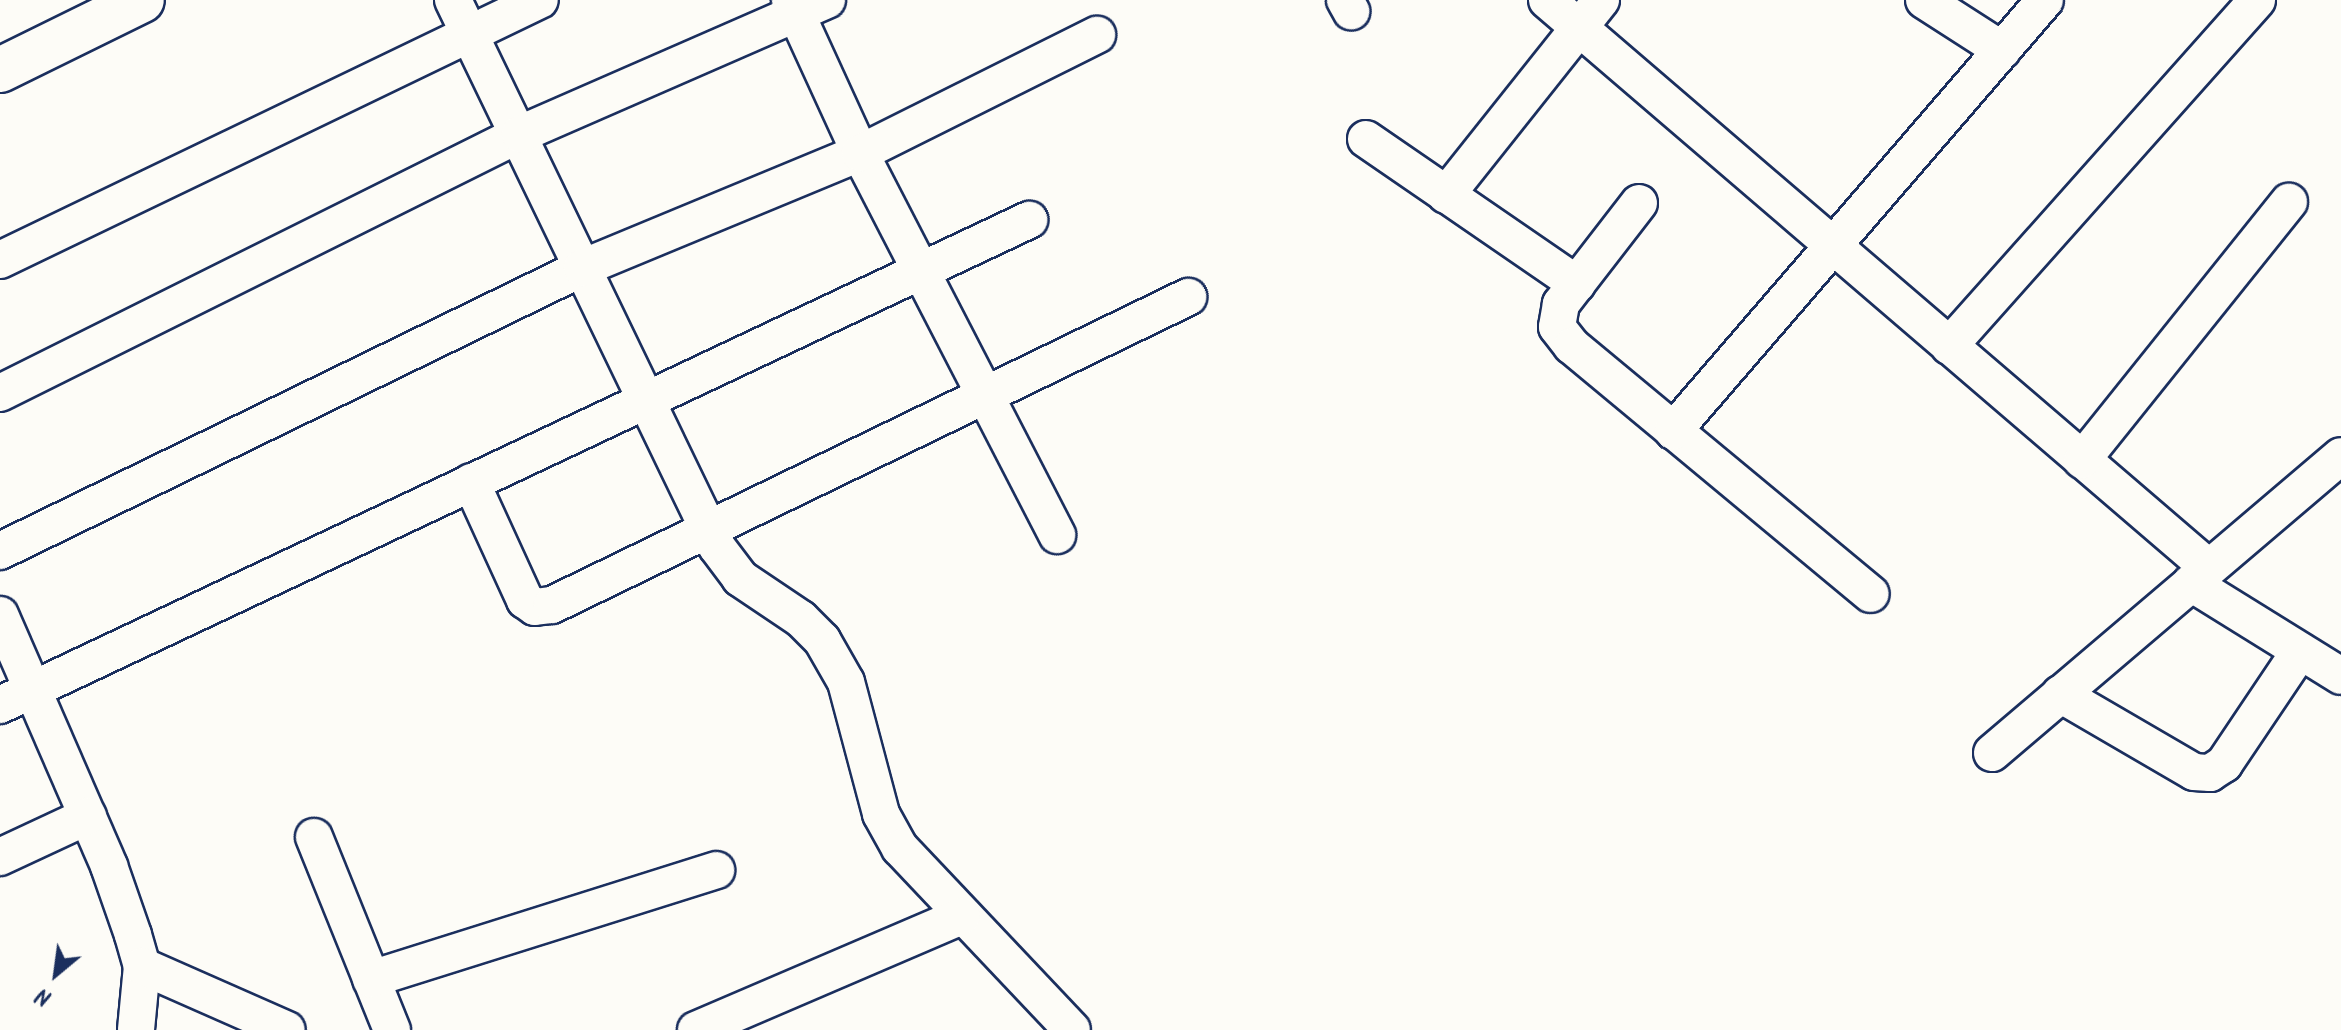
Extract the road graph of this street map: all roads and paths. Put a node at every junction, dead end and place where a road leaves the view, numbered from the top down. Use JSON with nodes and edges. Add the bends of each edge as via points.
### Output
{"nodes":[{"id":1,"x":142,"y":0,"type":"edge"},
{"id":2,"x":453,"y":0,"type":"edge"},
{"id":3,"x":540,"y":0,"type":"edge"},
{"id":4,"x":1547,"y":0,"type":"edge"},
{"id":5,"x":1924,"y":0,"type":"edge"},
{"id":6,"x":2045,"y":0,"type":"edge"},
{"id":7,"x":2257,"y":0,"type":"edge"},
{"id":8,"x":804,"y":4,"type":"edge"},
{"id":9,"x":1590,"y":14,"type":"edge"},
{"id":10,"x":469,"y":33,"type":"junction"},
{"id":11,"x":1097,"y":35,"type":"dead end"},
{"id":12,"x":2002,"y":50,"type":"junction"},
{"id":13,"x":0,"y":70,"type":"edge"},
{"id":14,"x":520,"y":134,"type":"junction"},
{"id":15,"x":1366,"y":139,"type":"dead end"},
{"id":16,"x":860,"y":153,"type":"junction"},
{"id":17,"x":1446,"y":195,"type":"junction"},
{"id":18,"x":2289,"y":202,"type":"dead end"},
{"id":19,"x":1639,"y":203,"type":"dead end"},
{"id":20,"x":1029,"y":220,"type":"dead end"},
{"id":21,"x":1832,"y":245,"type":"junction"},
{"id":22,"x":0,"y":260,"type":"edge"},
{"id":23,"x":582,"y":268,"type":"junction"},
{"id":24,"x":922,"y":272,"type":"junction"},
{"id":25,"x":1577,"y":284,"type":"junction"},
{"id":26,"x":1188,"y":297,"type":"dead end"},
{"id":27,"x":1949,"y":346,"type":"junction"},
{"id":28,"x":983,"y":392,"type":"junction"},
{"id":29,"x":0,"y":393,"type":"edge"},
{"id":30,"x":645,"y":399,"type":"junction"},
{"id":31,"x":1673,"y":431,"type":"junction"},
{"id":32,"x":2341,"y":456,"type":"edge"},
{"id":33,"x":2082,"y":460,"type":"junction"},
{"id":34,"x":471,"y":482,"type":"junction"},
{"id":35,"x":709,"y":530,"type":"junction"},
{"id":36,"x":1057,"y":535,"type":"dead end"},
{"id":37,"x":0,"y":551,"type":"edge"},
{"id":38,"x":2200,"y":576,"type":"junction"},
{"id":39,"x":1871,"y":594,"type":"dead end"},
{"id":40,"x":0,"y":615,"type":"edge"},
{"id":41,"x":2300,"y":651,"type":"junction"},
{"id":42,"x":2341,"y":676,"type":"edge"},
{"id":43,"x":33,"y":690,"type":"junction"},
{"id":44,"x":2060,"y":694,"type":"junction"},
{"id":45,"x":0,"y":705,"type":"edge"},
{"id":46,"x":1992,"y":753,"type":"dead end"},
{"id":47,"x":88,"y":816,"type":"junction"},
{"id":48,"x":314,"y":837,"type":"dead end"},
{"id":49,"x":0,"y":857,"type":"edge"},
{"id":50,"x":716,"y":870,"type":"dead end"},
{"id":51,"x":962,"y":916,"type":"junction"},
{"id":52,"x":138,"y":950,"type":"junction"},
{"id":53,"x":371,"y":979,"type":"junction"},
{"id":54,"x":765,"y":1017,"type":"edge"},
{"id":55,"x":136,"y":1030,"type":"edge"},
{"id":56,"x":287,"y":1030,"type":"edge"},
{"id":57,"x":392,"y":1030,"type":"edge"},
{"id":58,"x":696,"y":1030,"type":"edge"},
{"id":59,"x":1072,"y":1030,"type":"edge"}],
"edges":[{"from":1,"to":13,"type":"street"},
{"from":2,"to":10,"type":"street"},
{"from":3,"to":10,"type":"street"},
{"from":4,"to":9,"type":"street"},
{"from":5,"to":12,"type":"street"},
{"from":6,"to":12,"type":"street"},
{"from":7,"to":27,"type":"street"},
{"from":8,"to":14,"type":"street"},
{"from":8,"to":16,"type":"street"},
{"from":9,"to":17,"type":"street"},
{"from":9,"to":21,"type":"street"},
{"from":10,"to":14,"type":"street"},
{"from":10,"to":22,"type":"street"},
{"from":11,"to":16,"type":"street"},
{"from":12,"to":21,"type":"street"},
{"from":14,"to":23,"type":"street"},
{"from":14,"to":29,"type":"street"},
{"from":15,"to":17,"type":"street"},
{"from":16,"to":23,"type":"street"},
{"from":16,"to":24,"type":"street"},
{"from":17,"to":25,"type":"street"},
{"from":18,"to":33,"type":"street"},
{"from":19,"to":25,"type":"street"},
{"from":20,"to":24,"type":"street"},
{"from":21,"to":27,"type":"street"},
{"from":21,"to":31,"type":"street"},
{"from":23,"to":30,"type":"street"},
{"from":23,"to":37,"type":"street"},
{"from":24,"to":28,"type":"street"},
{"from":24,"to":30,"type":"street"},
{"from":25,"to":31,"type":"street","via":[[1561,304],[1557,327],[1572,346]]},
{"from":26,"to":28,"type":"street"},
{"from":27,"to":33,"type":"street"},
{"from":28,"to":35,"type":"street"},
{"from":28,"to":36,"type":"street"},
{"from":30,"to":34,"type":"street"},
{"from":30,"to":35,"type":"street"},
{"from":31,"to":39,"type":"street"},
{"from":32,"to":38,"type":"street"},
{"from":33,"to":38,"type":"street"},
{"from":34,"to":35,"type":"street","via":[[525,600],[535,607],[552,605]]},
{"from":34,"to":43,"type":"street"},
{"from":35,"to":51,"type":"street","via":[[740,578],[801,619],[822,640],[846,682],[881,814],[900,848]]},
{"from":38,"to":41,"type":"street"},
{"from":38,"to":44,"type":"street"},
{"from":40,"to":43,"type":"street"},
{"from":41,"to":42,"type":"street"},
{"from":41,"to":44,"type":"street","via":[[2224,764],[2210,773],[2194,772]]},
{"from":43,"to":45,"type":"street"},
{"from":43,"to":47,"type":"street"},
{"from":44,"to":46,"type":"street"},
{"from":47,"to":49,"type":"street"},
{"from":47,"to":52,"type":"street"},
{"from":48,"to":53,"type":"street"},
{"from":50,"to":53,"type":"street"},
{"from":51,"to":54,"type":"street"},
{"from":51,"to":59,"type":"street"},
{"from":52,"to":55,"type":"street"},
{"from":52,"to":56,"type":"street"},
{"from":53,"to":57,"type":"street"},
{"from":54,"to":58,"type":"street"}]}
